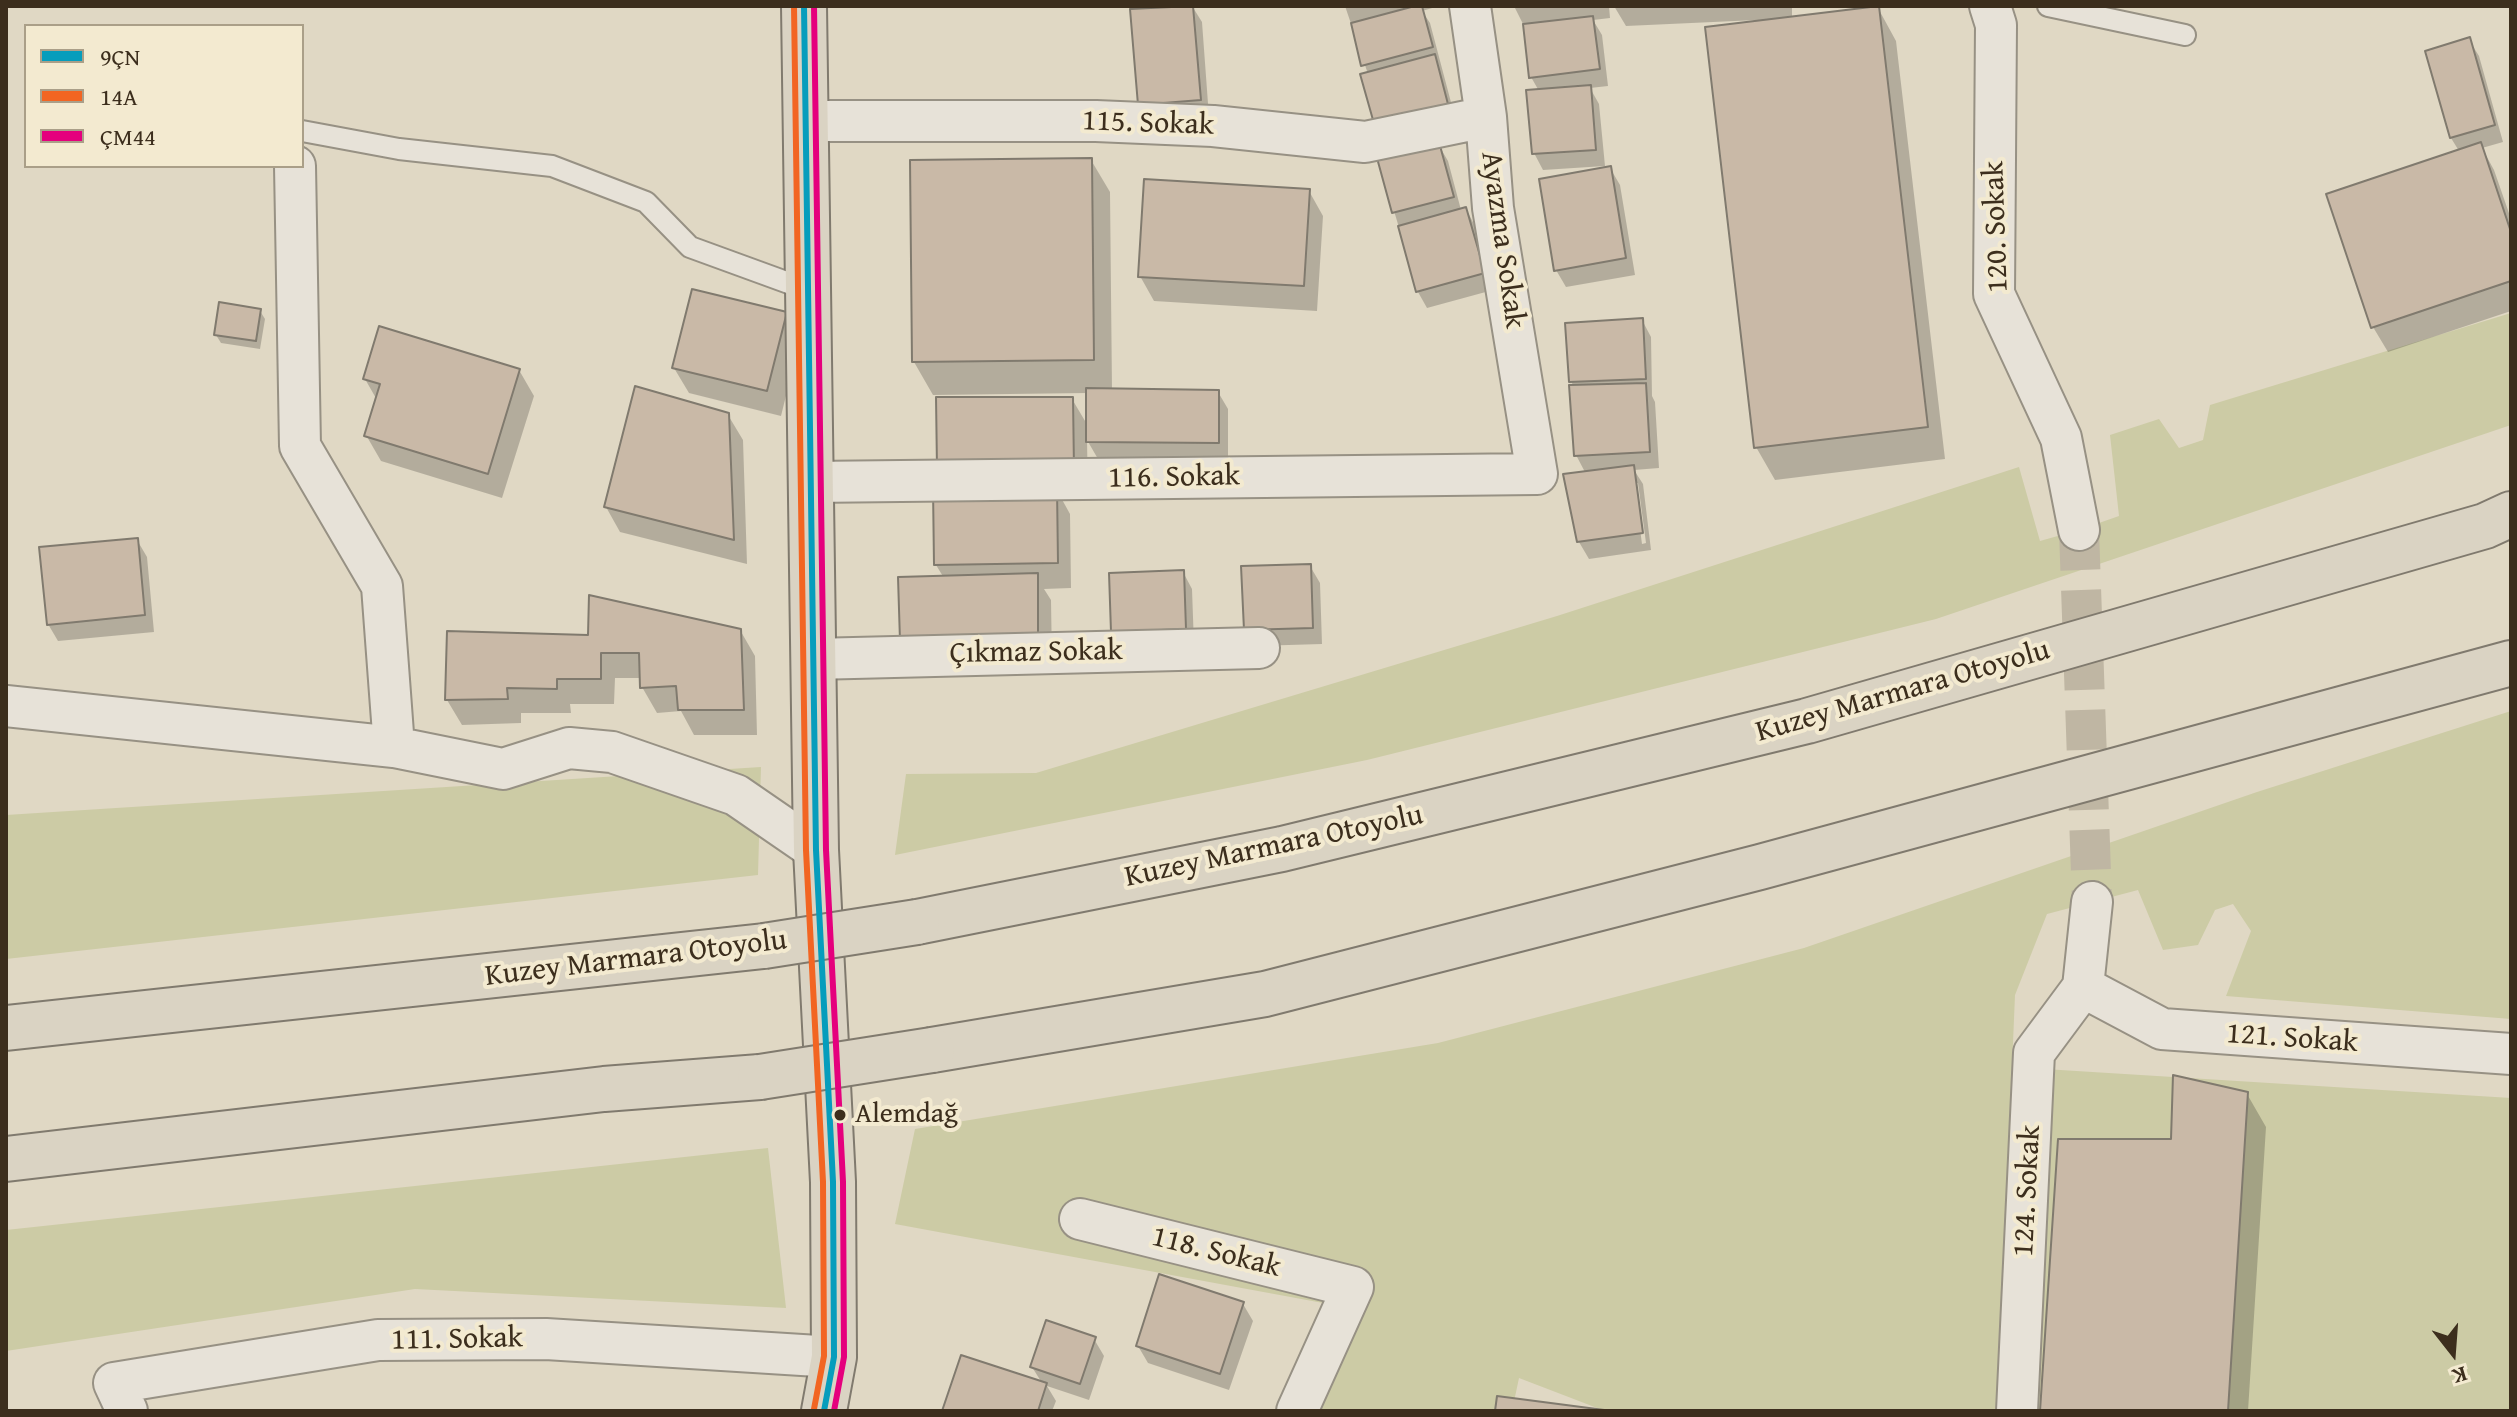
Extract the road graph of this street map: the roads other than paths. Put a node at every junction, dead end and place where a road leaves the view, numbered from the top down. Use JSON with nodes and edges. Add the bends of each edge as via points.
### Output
{"nodes":[{"id":1,"x":804,"y":6,"type":"edge"},
{"id":2,"x":1470,"y":6,"type":"edge"},
{"id":3,"x":1990,"y":6,"type":"edge"},
{"id":4,"x":2048,"y":6,"type":"edge"},
{"id":5,"x":2185,"y":35,"type":"dead end"},
{"id":6,"x":1486,"y":117,"type":"junction"},
{"id":7,"x":806,"y":121,"type":"junction"},
{"id":8,"x":304,"y":131,"type":"edge"},
{"id":9,"x":295,"y":168,"type":"edge"},
{"id":10,"x":808,"y":290,"type":"junction"},
{"id":11,"x":1537,"y":474,"type":"joint"},
{"id":12,"x":810,"y":482,"type":"junction"},
{"id":13,"x":2511,"y":514,"type":"edge"},
{"id":14,"x":2079,"y":530,"type":"tunnel mouth"},
{"id":15,"x":1259,"y":648,"type":"dead end"},
{"id":16,"x":813,"y":659,"type":"junction"},
{"id":17,"x":2511,"y":663,"type":"edge"},
{"id":18,"x":6,"y":706,"type":"edge"},
{"id":19,"x":394,"y":747,"type":"junction"},
{"id":20,"x":816,"y":850,"type":"junction"},
{"id":21,"x":2092,"y":902,"type":"tunnel mouth"},
{"id":22,"x":2083,"y":987,"type":"junction"},
{"id":23,"x":6,"y":1028,"type":"edge"},
{"id":24,"x":2511,"y":1054,"type":"edge"},
{"id":25,"x":6,"y":1159,"type":"edge"},
{"id":26,"x":1080,"y":1219,"type":"dead end"},
{"id":27,"x":834,"y":1357,"type":"junction"},
{"id":28,"x":127,"y":1411,"type":"edge"},
{"id":29,"x":824,"y":1411,"type":"edge"},
{"id":30,"x":1297,"y":1411,"type":"edge"},
{"id":31,"x":2017,"y":1411,"type":"edge"}],
"edges":[{"from":1,"to":7,"type":"main road"},
{"from":2,"to":6,"type":"street","name":"Ayazma Sokak"},
{"from":3,"to":14,"type":"street","name":"120. Sokak","via":[[1996,25],[1994,294],[2061,438]]},
{"from":4,"to":5,"type":"lane"},
{"from":6,"to":7,"type":"street","name":"115. Sokak","via":[[1365,142],[1125,122]]},
{"from":6,"to":11,"type":"street","name":"Ayazma Sokak","via":[[1493,208]]},
{"from":7,"to":10,"type":"main road"},
{"from":8,"to":10,"type":"lane","via":[[399,149],[552,166],[646,202],[690,247]]},
{"from":9,"to":19,"type":"street","via":[[300,446],[382,586]]},
{"from":10,"to":12,"type":"main road"},
{"from":11,"to":12,"type":"street","name":"116. Sokak"},
{"from":12,"to":16,"type":"main road"},
{"from":13,"to":23,"type":"main road","name":"Kuzey Marmara Otoyolu","bridge":true,"via":[[2485,526],[1807,721],[1282,849],[917,922],[764,946]]},
{"from":15,"to":16,"type":"street","name":"Çıkmaz Sokak"},
{"from":16,"to":20,"type":"main road"},
{"from":17,"to":25,"type":"main road","bridge":true,"via":[[1760,867],[1265,994],[760,1077],[604,1089]]},
{"from":18,"to":19,"type":"street"},
{"from":19,"to":20,"type":"street","via":[[503,769],[569,748],[612,752],[736,795]]},
{"from":20,"to":27,"type":"main road","via":[[833,1182]]},
{"from":21,"to":22,"type":"street"},
{"from":22,"to":24,"type":"street","name":"121. Sokak","via":[[2162,1029]]},
{"from":22,"to":31,"type":"street","name":"124. Sokak","via":[[2034,1053]]},
{"from":26,"to":30,"type":"street","name":"118. Sokak","via":[[1353,1287]]},
{"from":27,"to":28,"type":"street","name":"111. Sokak","via":[[546,1339],[378,1340],[114,1383]]},
{"from":27,"to":29,"type":"main road"}]}
